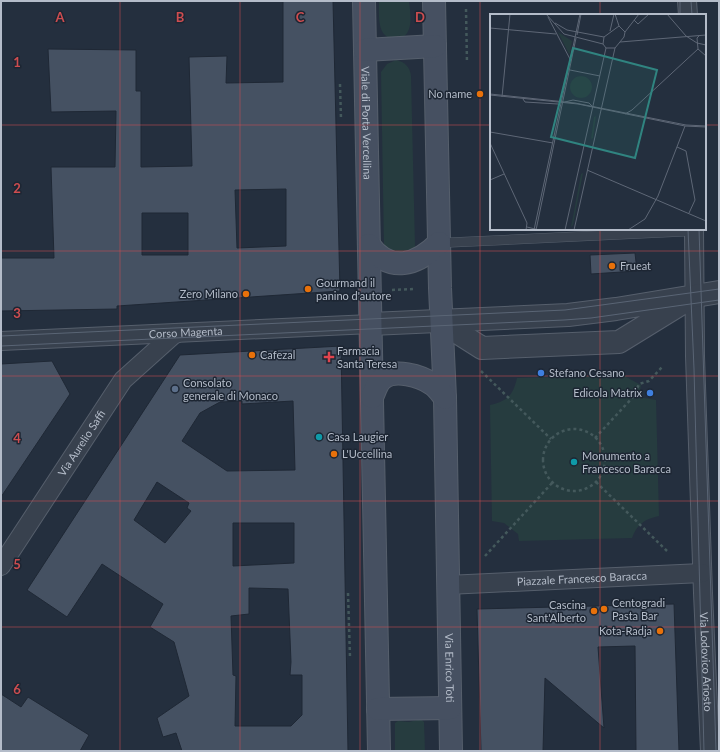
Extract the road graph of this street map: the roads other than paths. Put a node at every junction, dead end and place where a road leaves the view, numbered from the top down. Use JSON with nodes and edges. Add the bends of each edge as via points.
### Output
{"nodes":[{"id":1,"x":364,"y":1,"type":"edge"},
{"id":2,"x":434,"y":1,"type":"edge"},
{"id":3,"x":687,"y":1,"type":"edge"},
{"id":4,"x":688,"y":14,"type":"edge"},
{"id":5,"x":435,"y":46,"type":"junction"},
{"id":6,"x":365,"y":50,"type":"junction"},
{"id":7,"x":694,"y":230,"type":"edge"},
{"id":8,"x":439,"y":243,"type":"junction"},
{"id":9,"x":369,"y":245,"type":"junction"},
{"id":10,"x":719,"y":284,"type":"edge"},
{"id":11,"x":719,"y":292,"type":"edge"},
{"id":12,"x":695,"y":295,"type":"junction"},
{"id":13,"x":441,"y":322,"type":"junction"},
{"id":14,"x":371,"y":324,"type":"junction"},
{"id":15,"x":177,"y":333,"type":"junction"},
{"id":16,"x":1,"y":341,"type":"edge"},
{"id":17,"x":372,"y":398,"type":"junction"},
{"id":18,"x":445,"y":398,"type":"junction"},
{"id":19,"x":1,"y":566,"type":"edge"},
{"id":20,"x":702,"y":572,"type":"junction"},
{"id":21,"x":447,"y":586,"type":"junction"},
{"id":22,"x":705,"y":646,"type":"junction"},
{"id":23,"x":719,"y":660,"type":"edge"},
{"id":24,"x":450,"y":708,"type":"junction"},
{"id":25,"x":378,"y":709,"type":"junction"},
{"id":26,"x":379,"y":751,"type":"edge"},
{"id":27,"x":451,"y":751,"type":"edge"},
{"id":28,"x":710,"y":751,"type":"edge"}],
"edges":[{"from":1,"to":6,"type":"main road","name":"Viale di Porta Vercellina"},
{"from":2,"to":5,"type":"main road"},
{"from":3,"to":4,"type":"street"},
{"from":5,"to":6,"type":"main road"},
{"from":5,"to":8,"type":"main road"},
{"from":6,"to":9,"type":"main road","name":"Viale di Porta Vercellina"},
{"from":7,"to":8,"type":"lane"},
{"from":7,"to":12,"type":"street"},
{"from":8,"to":9,"type":"main road","via":[[421,258],[404,263],[388,262]]},
{"from":8,"to":13,"type":"main road"},
{"from":9,"to":14,"type":"main road"},
{"from":10,"to":12,"type":"street"},
{"from":11,"to":12,"type":"street"},
{"from":12,"to":13,"type":"street","via":[[591,313]]},
{"from":12,"to":13,"type":"street","via":[[619,342],[482,348]]},
{"from":12,"to":20,"type":"street"},
{"from":13,"to":14,"type":"street"},
{"from":13,"to":18,"type":"main road"},
{"from":14,"to":15,"type":"street","name":"Corso Magenta"},
{"from":14,"to":17,"type":"main road"},
{"from":15,"to":16,"type":"street","name":"Corso Magenta"},
{"from":15,"to":19,"type":"street","name":"Via Aurelio Saffi","via":[[123,380]]},
{"from":17,"to":18,"type":"main road","via":[[378,382],[384,377],[398,374],[412,375],[425,380],[434,385]]},
{"from":17,"to":25,"type":"main road"},
{"from":18,"to":21,"type":"main road"},
{"from":20,"to":21,"type":"street","name":"Piazzale Francesco Baracca"},
{"from":20,"to":22,"type":"street","name":"Via Lodovico Ariosto"},
{"from":21,"to":24,"type":"main road","name":"Via Enrico Toti"},
{"from":22,"to":23,"type":"street"},
{"from":22,"to":28,"type":"street","name":"Via Lodovico Ariosto"},
{"from":24,"to":25,"type":"main road"},
{"from":24,"to":27,"type":"main road","name":"Via Enrico Toti"},
{"from":25,"to":26,"type":"main road"}]}
